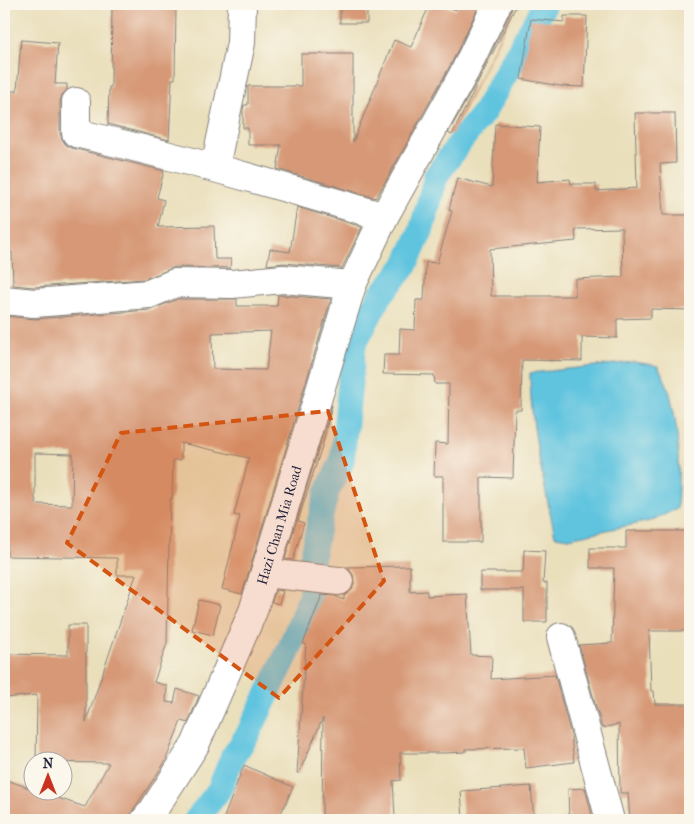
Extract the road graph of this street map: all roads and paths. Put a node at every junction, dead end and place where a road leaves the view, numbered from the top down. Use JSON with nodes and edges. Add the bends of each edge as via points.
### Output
{"nodes":[{"id":1,"x":242,"y":4,"type":"edge"},
{"id":2,"x":497,"y":4,"type":"edge"},
{"id":3,"x":76,"y":102,"type":"dead end"},
{"id":4,"x":215,"y":167,"type":"junction"},
{"id":5,"x":384,"y":217,"type":"junction"},
{"id":6,"x":352,"y":285,"type":"junction"},
{"id":7,"x":4,"y":300,"type":"edge"},
{"id":8,"x":264,"y":573,"type":"junction"},
{"id":9,"x":339,"y":581,"type":"dead end"},
{"id":10,"x":562,"y":637,"type":"dead end"},
{"id":11,"x":144,"y":820,"type":"edge"},
{"id":12,"x":610,"y":820,"type":"edge"}],
"edges":[{"from":1,"to":4,"type":"street","via":[[241,43]]},
{"from":2,"to":5,"type":"street","name":"Hazi Chan Mia Road","via":[[465,71]]},
{"from":3,"to":4,"type":"street","via":[[76,133]]},
{"from":4,"to":5,"type":"street"},
{"from":5,"to":6,"type":"street","name":"Hazi Chan Mia Road"},
{"from":6,"to":7,"type":"street","via":[[283,279],[232,284],[175,283],[149,294],[34,304]]},
{"from":6,"to":8,"type":"street","name":"Hazi Chan Mia Road"},
{"from":8,"to":9,"type":"street"},
{"from":8,"to":11,"type":"street","name":"Hazi Chan Mia Road","via":[[253,611],[196,745]]},
{"from":10,"to":12,"type":"street"}]}
